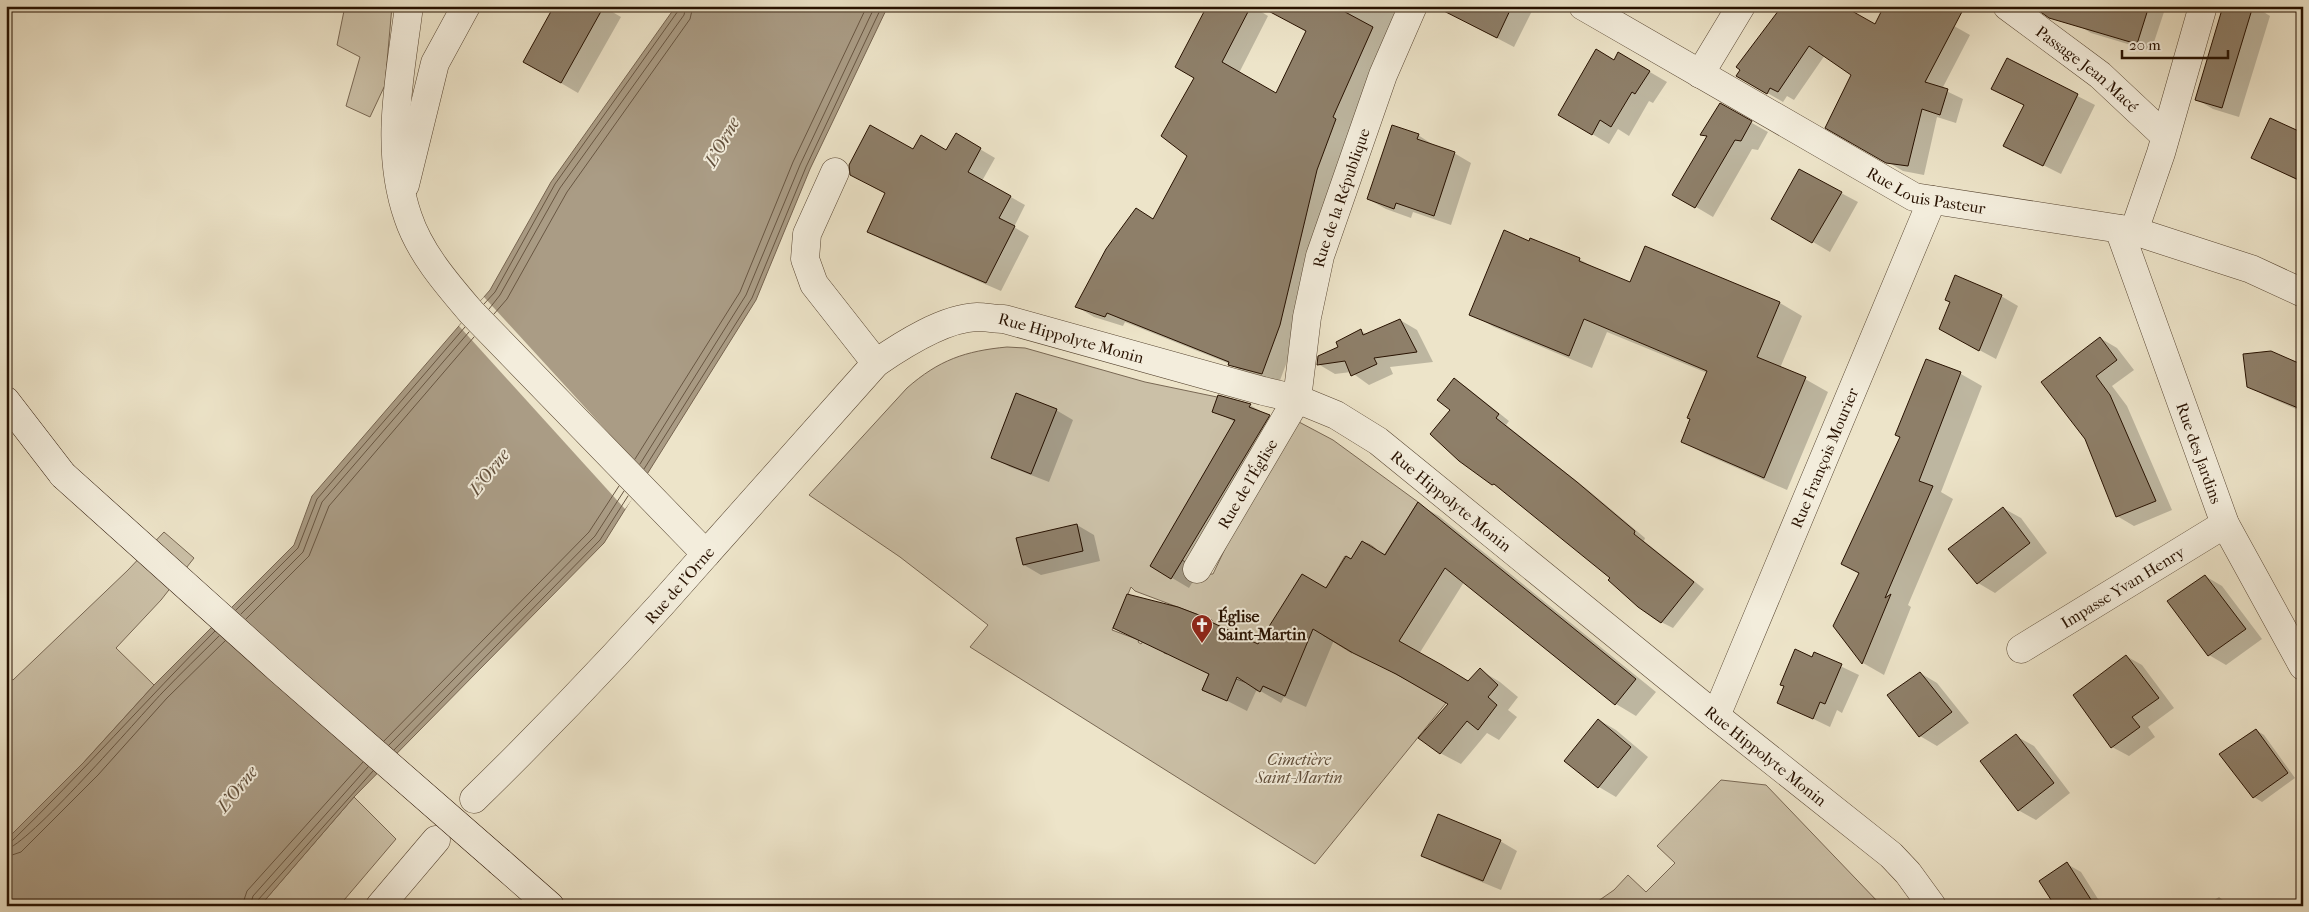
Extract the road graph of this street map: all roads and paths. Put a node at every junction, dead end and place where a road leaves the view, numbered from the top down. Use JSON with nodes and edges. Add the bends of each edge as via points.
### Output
{"nodes":[{"id":1,"x":409,"y":6,"type":"edge"},
{"id":2,"x":466,"y":6,"type":"edge"},
{"id":3,"x":1413,"y":6,"type":"edge"},
{"id":4,"x":1583,"y":6,"type":"edge"},
{"id":5,"x":1741,"y":6,"type":"edge"},
{"id":6,"x":2007,"y":6,"type":"edge"},
{"id":7,"x":2203,"y":6,"type":"edge"},
{"id":8,"x":1700,"y":74,"type":"junction"},
{"id":9,"x":2165,"y":136,"type":"junction"},
{"id":10,"x":835,"y":172,"type":"dead end"},
{"id":11,"x":402,"y":196,"type":"junction"},
{"id":12,"x":1932,"y":200,"type":"junction"},
{"id":13,"x":2126,"y":230,"type":"junction"},
{"id":14,"x":2303,"y":292,"type":"edge"},
{"id":15,"x":876,"y":363,"type":"junction"},
{"id":16,"x":1297,"y":399,"type":"junction"},
{"id":17,"x":6,"y":401,"type":"edge"},
{"id":18,"x":6,"y":431,"type":"edge"},
{"id":19,"x":63,"y":475,"type":"junction"},
{"id":20,"x":2225,"y":524,"type":"junction"},
{"id":21,"x":706,"y":554,"type":"junction"},
{"id":22,"x":1196,"y":569,"type":"dead end"},
{"id":23,"x":2021,"y":649,"type":"dead end"},
{"id":24,"x":2303,"y":666,"type":"edge"},
{"id":25,"x":1716,"y":716,"type":"junction"},
{"id":26,"x":474,"y":799,"type":"dead end"},
{"id":27,"x":436,"y":840,"type":"dead end"},
{"id":28,"x":380,"y":906,"type":"edge"},
{"id":29,"x":550,"y":906,"type":"edge"},
{"id":30,"x":1932,"y":906,"type":"edge"}],
"edges":[{"from":1,"to":11,"type":"street","via":[[394,145]]},
{"from":2,"to":11,"type":"street","via":[[435,62]]},
{"from":3,"to":16,"type":"street","name":"Rue de la République","via":[[1383,75],[1320,256],[1307,317]]},
{"from":4,"to":8,"type":"street","name":"Rue Louis Pasteur"},
{"from":5,"to":8,"type":"street"},
{"from":6,"to":9,"type":"street","name":"Passage Jean Macé","via":[[2100,76]]},
{"from":7,"to":9,"type":"street"},
{"from":8,"to":12,"type":"street","name":"Rue Louis Pasteur","via":[[1914,197]]},
{"from":9,"to":13,"type":"street"},
{"from":10,"to":15,"type":"street","via":[[807,234],[806,259],[814,284]]},
{"from":11,"to":21,"type":"street","via":[[419,242],[471,312]]},
{"from":12,"to":13,"type":"street","name":"Rue Louis Pasteur"},
{"from":12,"to":25,"type":"street","name":"Rue François Mourier"},
{"from":13,"to":14,"type":"street","name":"Rue Louis Pasteur","via":[[2251,270]]},
{"from":13,"to":20,"type":"street","name":"Rue des Jardins"},
{"from":15,"to":16,"type":"street","name":"Rue Hippolyte Monin","via":[[906,341],[952,323],[976,317],[1004,319]]},
{"from":15,"to":21,"type":"street","name":"Rue de l'Orne"},
{"from":16,"to":22,"type":"street","name":"Rue de l'Église"},
{"from":16,"to":25,"type":"street","name":"Rue Hippolyte Monin","via":[[1336,415],[1378,441]]},
{"from":17,"to":19,"type":"street"},
{"from":18,"to":19,"type":"street"},
{"from":19,"to":29,"type":"street","bridge":true},
{"from":20,"to":23,"type":"street","name":"Impasse Yvan Henry"},
{"from":20,"to":24,"type":"street","name":"Rue des Jardins"},
{"from":21,"to":26,"type":"street","name":"Rue de l'Orne","via":[[551,724]]},
{"from":25,"to":30,"type":"street","name":"Rue Hippolyte Monin","via":[[1891,855]]},
{"from":27,"to":28,"type":"street"}]}
